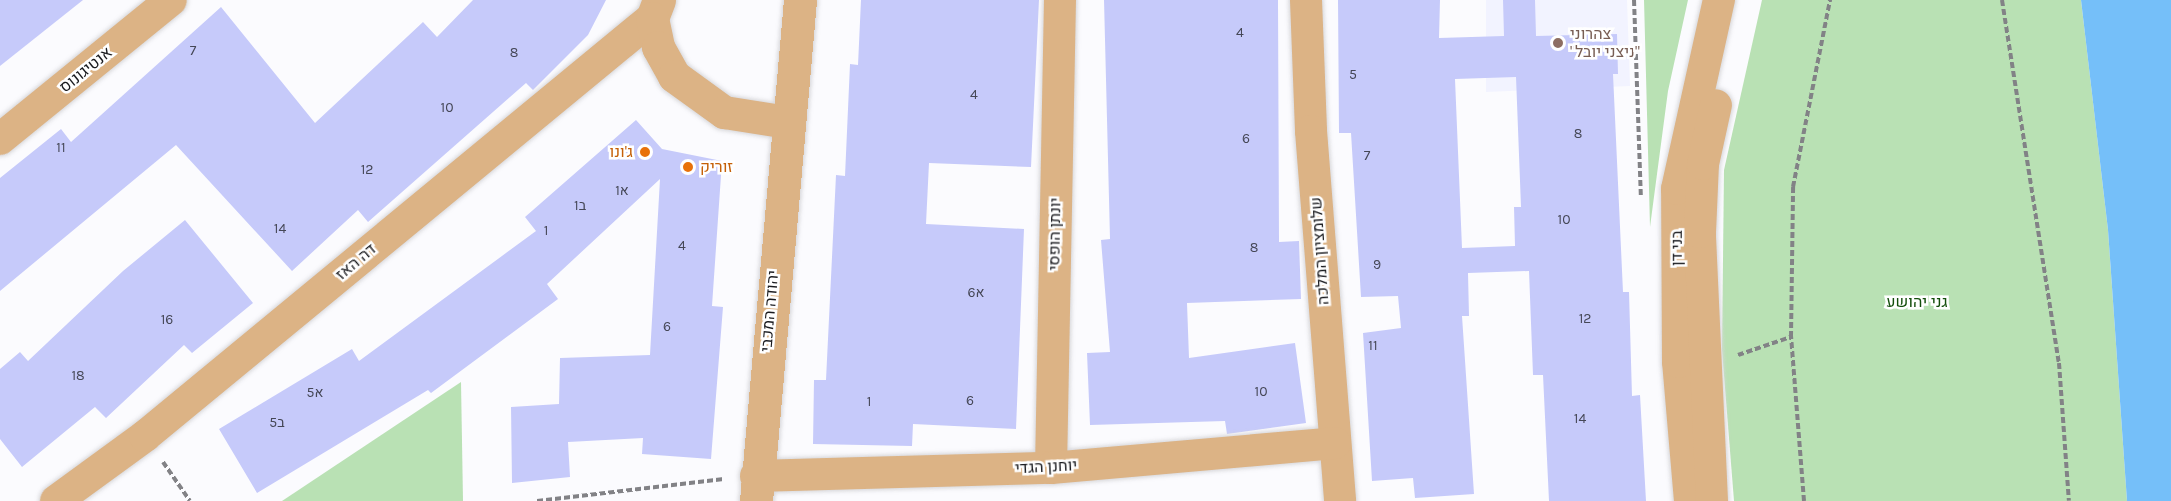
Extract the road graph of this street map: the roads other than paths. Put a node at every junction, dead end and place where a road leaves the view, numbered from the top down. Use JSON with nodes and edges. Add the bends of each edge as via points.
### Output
{"nodes":[{"id":1,"x":171,"y":0,"type":"edge"},
{"id":2,"x":800,"y":0,"type":"edge"},
{"id":3,"x":1060,"y":0,"type":"edge"},
{"id":4,"x":1306,"y":0,"type":"edge"},
{"id":5,"x":1719,"y":0,"type":"edge"},
{"id":6,"x":1740,"y":0,"type":"edge"},
{"id":7,"x":655,"y":9,"type":"edge"},
{"id":8,"x":787,"y":122,"type":"junction"},
{"id":9,"x":0,"y":139,"type":"edge"},
{"id":10,"x":1335,"y":443,"type":"junction"},
{"id":11,"x":1051,"y":468,"type":"junction"},
{"id":12,"x":756,"y":488,"type":"edge"},
{"id":13,"x":56,"y":501,"type":"edge"},
{"id":14,"x":1340,"y":501,"type":"edge"},
{"id":15,"x":1690,"y":501,"type":"edge"},
{"id":16,"x":1712,"y":501,"type":"edge"}],
"edges":[{"from":1,"to":9,"type":"street","name":"אנטיגונוס"},
{"from":2,"to":8,"type":"street","name":"יהודה המכבי"},
{"from":3,"to":11,"type":"street","name":"יונתן הופסי"},
{"from":4,"to":10,"type":"street","name":"שלומציון המלכה","via":[[1311,131]]},
{"from":5,"to":15,"type":"street","name":"בני דן","via":[[1677,189],[1678,362]]},
{"from":6,"to":16,"type":"street","name":"בני דן","via":[[1700,191],[1702,361]]},
{"from":7,"to":8,"type":"street","via":[[658,47],[674,76],[724,112]]},
{"from":7,"to":13,"type":"street","name":"דה האז","via":[[145,436]]},
{"from":8,"to":12,"type":"street","name":"יהודה המכבי"},
{"from":10,"to":11,"type":"street","name":"יוחנן הגדי"},
{"from":10,"to":14,"type":"street","name":"שלומציון המלכה"},
{"from":11,"to":12,"type":"street","name":"יוחנן הגדי"}]}
